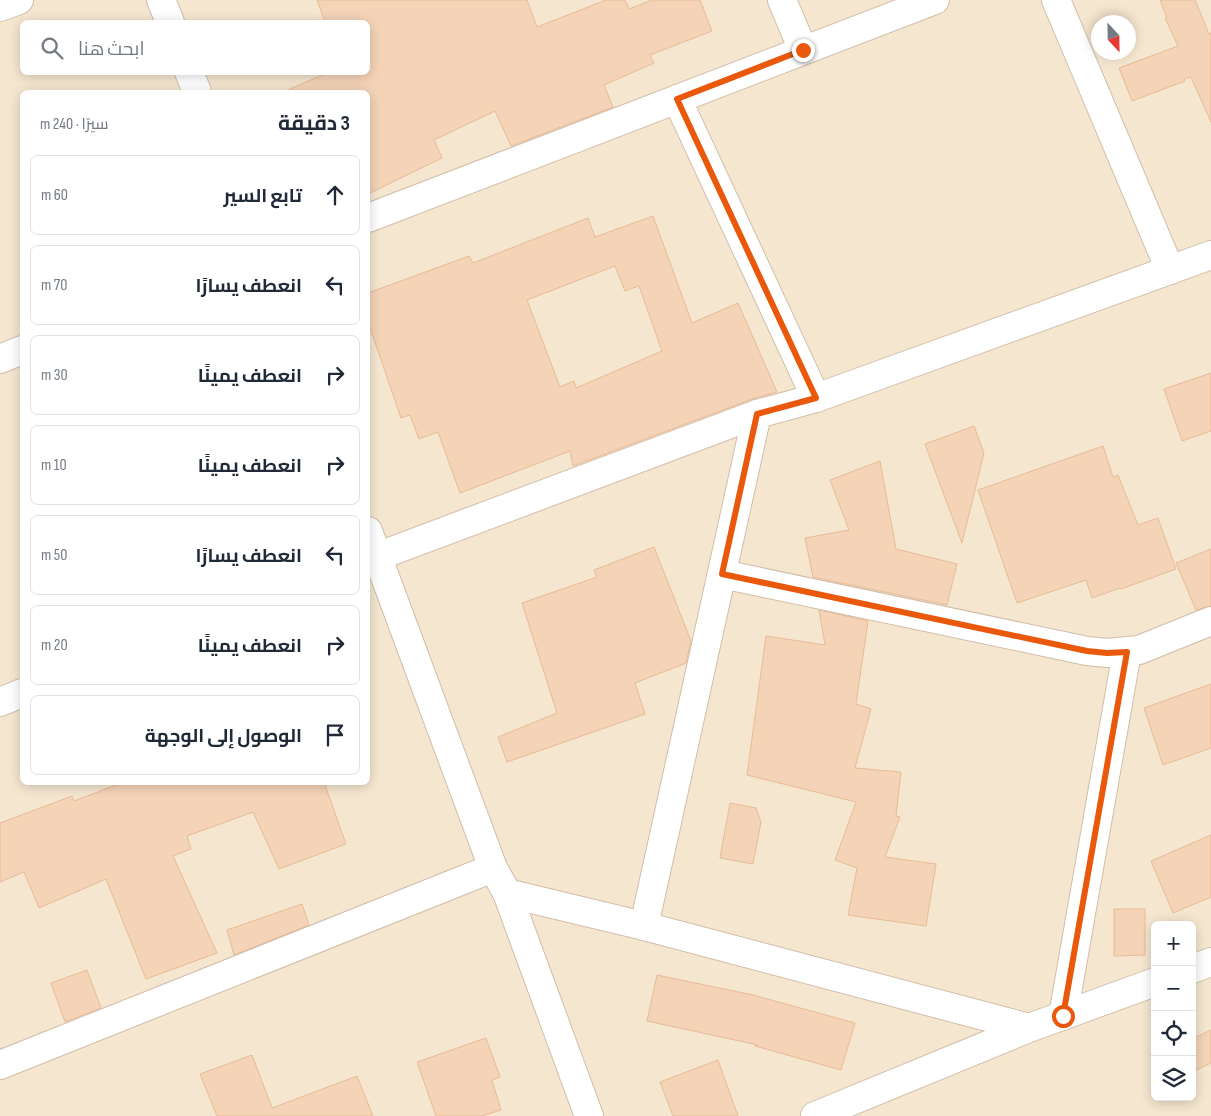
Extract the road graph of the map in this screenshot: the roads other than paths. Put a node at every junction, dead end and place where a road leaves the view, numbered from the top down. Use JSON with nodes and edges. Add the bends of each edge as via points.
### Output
{"nodes":[{"id":1,"x":18,"y":0,"type":"edge"},
{"id":2,"x":161,"y":0,"type":"edge"},
{"id":3,"x":782,"y":0,"type":"edge"},
{"id":4,"x":935,"y":0,"type":"edge"},
{"id":5,"x":1056,"y":0,"type":"edge"},
{"id":6,"x":0,"y":7,"type":"edge"},
{"id":7,"x":169,"y":20,"type":"edge"},
{"id":8,"x":803,"y":50,"type":"junction"},
{"id":9,"x":190,"y":75,"type":"edge"},
{"id":10,"x":196,"y":90,"type":"edge"},
{"id":11,"x":677,"y":99,"type":"junction"},
{"id":12,"x":370,"y":217,"type":"edge"},
{"id":13,"x":1211,"y":255,"type":"edge"},
{"id":14,"x":1170,"y":270,"type":"junction"},
{"id":15,"x":20,"y":351,"type":"edge"},
{"id":16,"x":0,"y":359,"type":"edge"},
{"id":17,"x":816,"y":398,"type":"junction"},
{"id":18,"x":757,"y":414,"type":"junction"},
{"id":19,"x":370,"y":544,"type":"edge"},
{"id":20,"x":372,"y":558,"type":"edge"},
{"id":21,"x":722,"y":574,"type":"junction"},
{"id":22,"x":1211,"y":621,"type":"edge"},
{"id":23,"x":1127,"y":652,"type":"junction"},
{"id":24,"x":20,"y":694,"type":"edge"},
{"id":25,"x":0,"y":702,"type":"edge"},
{"id":26,"x":493,"y":868,"type":"junction"},
{"id":27,"x":507,"y":893,"type":"junction"},
{"id":28,"x":644,"y":926,"type":"junction"},
{"id":29,"x":1211,"y":962,"type":"edge"},
{"id":30,"x":1196,"y":968,"type":"edge"},
{"id":31,"x":1151,"y":983,"type":"edge"},
{"id":32,"x":1063,"y":1016,"type":"junction"},
{"id":33,"x":1028,"y":1028,"type":"junction"},
{"id":34,"x":0,"y":1065,"type":"edge"},
{"id":35,"x":589,"y":1116,"type":"edge"},
{"id":36,"x":815,"y":1116,"type":"edge"}],
"edges":[{"from":1,"to":6,"type":"street"},
{"from":2,"to":7,"type":"street"},
{"from":3,"to":8,"type":"street"},
{"from":4,"to":8,"type":"street"},
{"from":5,"to":14,"type":"street"},
{"from":8,"to":11,"type":"street"},
{"from":9,"to":10,"type":"street"},
{"from":11,"to":12,"type":"street"},
{"from":11,"to":17,"type":"street"},
{"from":13,"to":14,"type":"street"},
{"from":14,"to":17,"type":"street"},
{"from":15,"to":16,"type":"street"},
{"from":17,"to":18,"type":"street"},
{"from":18,"to":20,"type":"street"},
{"from":18,"to":21,"type":"street"},
{"from":19,"to":20,"type":"street"},
{"from":20,"to":26,"type":"street"},
{"from":21,"to":23,"type":"street","via":[[1087,651]]},
{"from":21,"to":28,"type":"street"},
{"from":22,"to":23,"type":"street"},
{"from":23,"to":32,"type":"street"},
{"from":24,"to":25,"type":"street"},
{"from":26,"to":27,"type":"street"},
{"from":26,"to":34,"type":"street"},
{"from":27,"to":28,"type":"street"},
{"from":27,"to":35,"type":"street"},
{"from":28,"to":33,"type":"street"},
{"from":29,"to":30,"type":"street"},
{"from":31,"to":32,"type":"street"},
{"from":32,"to":33,"type":"street"},
{"from":33,"to":36,"type":"street"}]}
